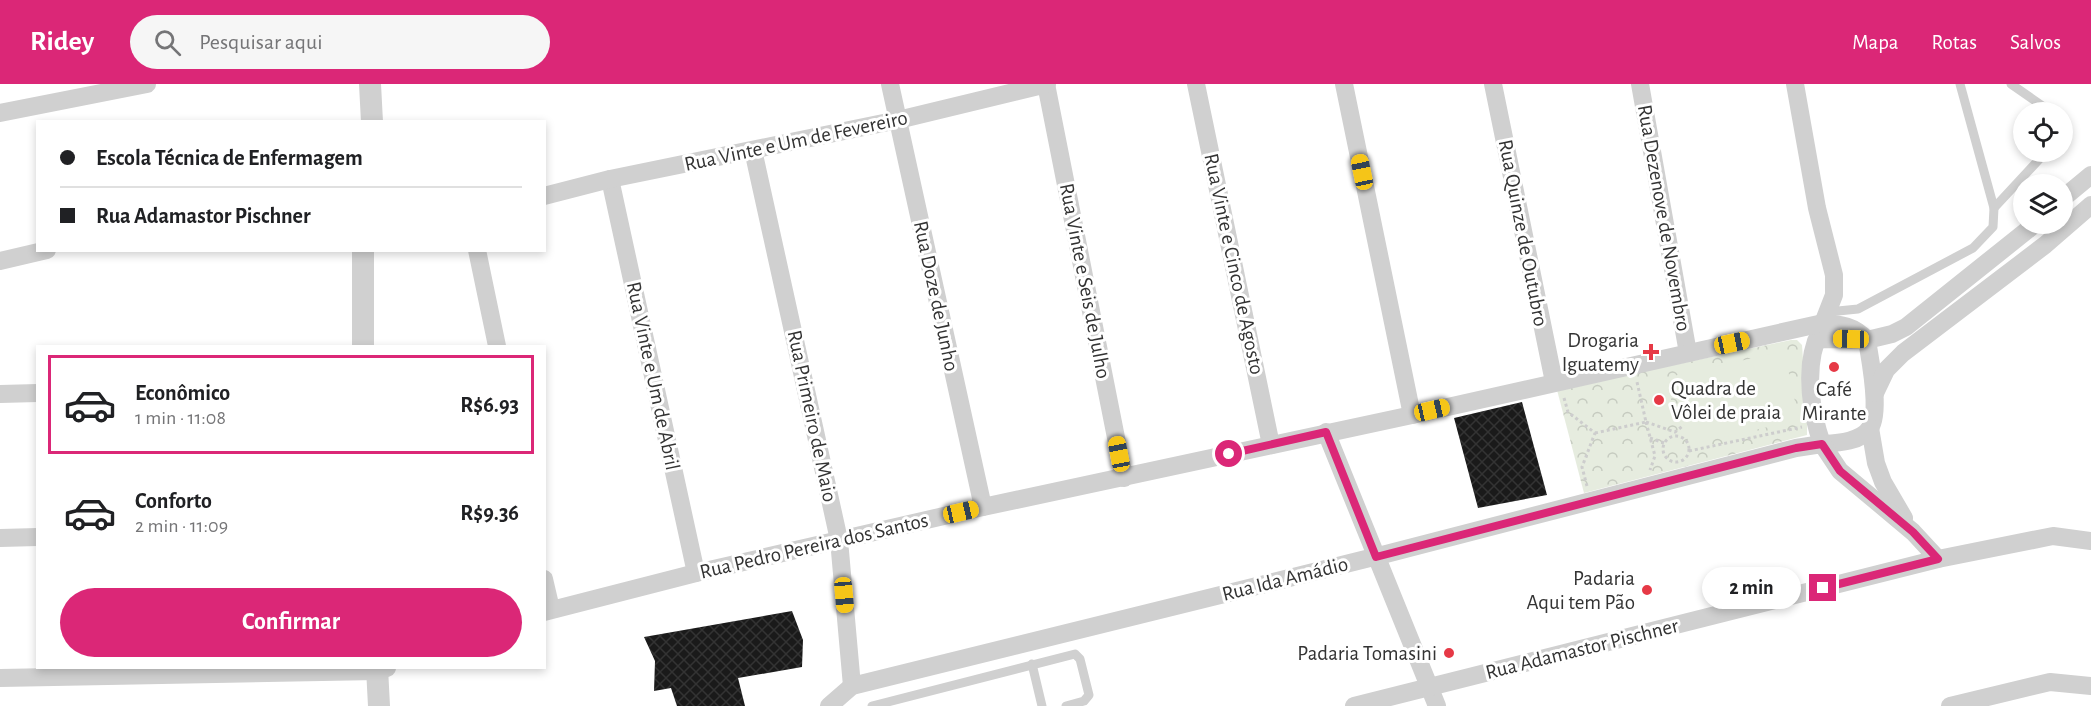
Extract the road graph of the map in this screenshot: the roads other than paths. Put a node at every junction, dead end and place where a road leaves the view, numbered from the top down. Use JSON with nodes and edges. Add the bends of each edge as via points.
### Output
{"nodes":[{"id":1,"x":147,"y":84,"type":"edge"},
{"id":2,"x":370,"y":84,"type":"edge"},
{"id":3,"x":890,"y":84,"type":"edge"},
{"id":4,"x":1047,"y":84,"type":"edge"},
{"id":5,"x":1196,"y":84,"type":"edge"},
{"id":6,"x":1344,"y":84,"type":"edge"},
{"id":7,"x":1493,"y":84,"type":"edge"},
{"id":8,"x":1640,"y":84,"type":"edge"},
{"id":9,"x":1795,"y":84,"type":"edge"},
{"id":10,"x":1960,"y":84,"type":"edge"},
{"id":11,"x":2011,"y":84,"type":"edge"},
{"id":12,"x":2037,"y":102,"type":"edge"},
{"id":13,"x":0,"y":113,"type":"edge"},
{"id":14,"x":372,"y":120,"type":"edge"},
{"id":15,"x":898,"y":120,"type":"junction"},
{"id":16,"x":753,"y":150,"type":"junction"},
{"id":17,"x":2037,"y":162,"type":"edge"},
{"id":18,"x":2091,"y":175,"type":"edge"},
{"id":19,"x":610,"y":180,"type":"junction"},
{"id":20,"x":2073,"y":190,"type":"edge"},
{"id":21,"x":546,"y":196,"type":"edge"},
{"id":22,"x":2091,"y":205,"type":"edge"},
{"id":23,"x":1994,"y":208,"type":"junction"},
{"id":24,"x":2022,"y":234,"type":"edge"},
{"id":25,"x":39,"y":252,"type":"edge"},
{"id":26,"x":363,"y":252,"type":"edge"},
{"id":27,"x":477,"y":252,"type":"edge"},
{"id":28,"x":0,"y":261,"type":"edge"},
{"id":29,"x":1826,"y":318,"type":"junction"},
{"id":30,"x":1867,"y":340,"type":"junction"},
{"id":31,"x":1816,"y":341,"type":"junction"},
{"id":32,"x":363,"y":345,"type":"edge"},
{"id":33,"x":497,"y":345,"type":"edge"},
{"id":34,"x":1688,"y":353,"type":"junction"},
{"id":35,"x":1554,"y":382,"type":"junction"},
{"id":36,"x":36,"y":393,"type":"edge"},
{"id":37,"x":1875,"y":393,"type":"junction"},
{"id":38,"x":0,"y":394,"type":"edge"},
{"id":39,"x":1412,"y":415,"type":"junction"},
{"id":40,"x":1870,"y":428,"type":"junction"},
{"id":41,"x":1326,"y":432,"type":"junction"},
{"id":42,"x":1822,"y":444,"type":"junction"},
{"id":43,"x":1272,"y":445,"type":"junction"},
{"id":44,"x":1124,"y":478,"type":"junction"},
{"id":45,"x":983,"y":507,"type":"junction"},
{"id":46,"x":1913,"y":532,"type":"junction"},
{"id":47,"x":36,"y":537,"type":"edge"},
{"id":48,"x":0,"y":538,"type":"edge"},
{"id":49,"x":839,"y":540,"type":"junction"},
{"id":50,"x":2091,"y":541,"type":"edge"},
{"id":51,"x":1376,"y":557,"type":"junction"},
{"id":52,"x":1938,"y":559,"type":"junction"},
{"id":53,"x":696,"y":573,"type":"junction"},
{"id":54,"x":546,"y":594,"type":"edge"},
{"id":55,"x":548,"y":610,"type":"edge"},
{"id":56,"x":1032,"y":664,"type":"junction"},
{"id":57,"x":380,"y":669,"type":"edge"},
{"id":58,"x":0,"y":678,"type":"edge"},
{"id":59,"x":852,"y":686,"type":"junction"},
{"id":60,"x":2091,"y":687,"type":"edge"},
{"id":61,"x":1429,"y":688,"type":"junction"},
{"id":62,"x":379,"y":706,"type":"edge"},
{"id":63,"x":830,"y":706,"type":"edge"},
{"id":64,"x":872,"y":706,"type":"edge"},
{"id":65,"x":1042,"y":706,"type":"edge"},
{"id":66,"x":1066,"y":706,"type":"edge"},
{"id":67,"x":1354,"y":706,"type":"edge"},
{"id":68,"x":1437,"y":706,"type":"edge"},
{"id":69,"x":1950,"y":706,"type":"edge"}],
"edges":[{"from":1,"to":13,"type":"street"},
{"from":2,"to":14,"type":"street"},
{"from":3,"to":15,"type":"street","name":"Rua Doze de Junho"},
{"from":4,"to":15,"type":"street","name":"Rua Vinte e Um de Fevereiro"},
{"from":4,"to":44,"type":"street","name":"Rua Vinte e Seis de Julho"},
{"from":5,"to":43,"type":"street","name":"Rua Vinte e Cinco de Agosto"},
{"from":6,"to":39,"type":"street"},
{"from":7,"to":35,"type":"street","name":"Rua Quinze de Outubro"},
{"from":8,"to":34,"type":"street","name":"Rua Dezenove de Novembro"},
{"from":9,"to":29,"type":"street","via":[[1817,208],[1834,275],[1834,295]]},
{"from":10,"to":23,"type":"lane"},
{"from":11,"to":12,"type":"lane"},
{"from":15,"to":16,"type":"street","name":"Rua Vinte e Um de Fevereiro"},
{"from":15,"to":45,"type":"street","name":"Rua Doze de Junho"},
{"from":16,"to":19,"type":"street","name":"Rua Vinte e Um de Fevereiro"},
{"from":16,"to":49,"type":"street","name":"Rua Primeiro de Maio"},
{"from":17,"to":23,"type":"lane"},
{"from":18,"to":20,"type":"street"},
{"from":19,"to":21,"type":"street","name":"Rua Vinte e Um de Fevereiro"},
{"from":19,"to":53,"type":"street","name":"Rua Vinte e Um de Abril"},
{"from":22,"to":37,"type":"street","via":[[1903,353],[1886,370]]},
{"from":23,"to":29,"type":"lane","via":[[1993,227],[1973,248],[1858,309]]},
{"from":24,"to":30,"type":"street","via":[[1906,327]]},
{"from":25,"to":28,"type":"street"},
{"from":26,"to":32,"type":"street"},
{"from":27,"to":33,"type":"street"},
{"from":29,"to":30,"type":"street","via":[[1857,330]]},
{"from":29,"to":31,"type":"street"},
{"from":29,"to":34,"type":"street","name":"Rua Pedro Pereira dos Santos"},
{"from":30,"to":31,"type":"street"},
{"from":30,"to":37,"type":"street"},
{"from":31,"to":42,"type":"street","via":[[1812,353],[1812,399]]},
{"from":34,"to":35,"type":"street","name":"Rua Pedro Pereira dos Santos"},
{"from":35,"to":39,"type":"street","name":"Rua Pedro Pereira dos Santos"},
{"from":36,"to":38,"type":"street"},
{"from":37,"to":40,"type":"street"},
{"from":39,"to":41,"type":"street","name":"Rua Pedro Pereira dos Santos"},
{"from":40,"to":42,"type":"street","name":"Rua Ida Amádio","via":[[1841,443]]},
{"from":40,"to":46,"type":"street","via":[[1883,482]]},
{"from":41,"to":43,"type":"street","name":"Rua Pedro Pereira dos Santos"},
{"from":41,"to":51,"type":"street"},
{"from":42,"to":46,"type":"street","via":[[1840,471]]},
{"from":42,"to":51,"type":"street","name":"Rua Ida Amádio"},
{"from":43,"to":44,"type":"street","name":"Rua Pedro Pereira dos Santos"},
{"from":44,"to":45,"type":"street","name":"Rua Pedro Pereira dos Santos"},
{"from":45,"to":49,"type":"street","name":"Rua Pedro Pereira dos Santos"},
{"from":46,"to":52,"type":"street"},
{"from":47,"to":48,"type":"street"},
{"from":49,"to":53,"type":"street","name":"Rua Pedro Pereira dos Santos"},
{"from":49,"to":59,"type":"street","name":"Rua Primeiro de Maio"},
{"from":50,"to":52,"type":"street","name":"Rua Adamastor Pischner","via":[[2053,536]]},
{"from":51,"to":59,"type":"street","name":"Rua Ida Amádio"},
{"from":51,"to":61,"type":"street"},
{"from":52,"to":61,"type":"street","name":"Rua Adamastor Pischner"},
{"from":53,"to":55,"type":"street","name":"Rua Pedro Pereira dos Santos"},
{"from":54,"to":55,"type":"street"},
{"from":56,"to":64,"type":"lane"},
{"from":56,"to":65,"type":"lane"},
{"from":56,"to":66,"type":"lane","via":[[1078,655],[1089,695],[1084,701]]},
{"from":57,"to":58,"type":"street"},
{"from":57,"to":62,"type":"street"},
{"from":59,"to":63,"type":"street"},
{"from":60,"to":69,"type":"street","via":[[2050,682]]},
{"from":61,"to":67,"type":"street","name":"Rua Adamastor Pischner"},
{"from":61,"to":68,"type":"street"}]}
